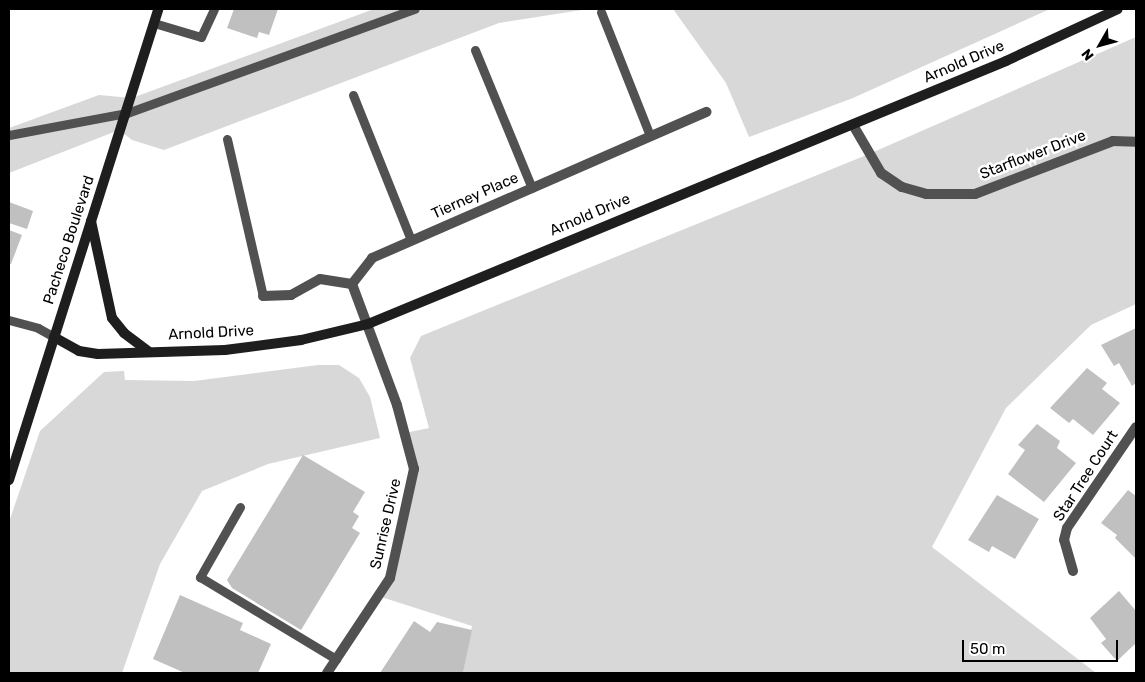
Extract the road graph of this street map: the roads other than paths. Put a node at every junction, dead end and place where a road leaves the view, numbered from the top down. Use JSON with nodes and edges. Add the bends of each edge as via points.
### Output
{"nodes":[{"id":1,"x":158,"y":9,"type":"edge"},
{"id":2,"x":214,"y":9,"type":"edge"},
{"id":3,"x":415,"y":9,"type":"edge"},
{"id":4,"x":1118,"y":9,"type":"edge"},
{"id":5,"x":601,"y":12,"type":"dead end"},
{"id":6,"x":154,"y":23,"type":"junction"},
{"id":7,"x":475,"y":50,"type":"dead end"},
{"id":8,"x":353,"y":94,"type":"dead end"},
{"id":9,"x":706,"y":112,"type":"dead end"},
{"id":10,"x":127,"y":113,"type":"junction"},
{"id":11,"x":853,"y":125,"type":"junction"},
{"id":12,"x":11,"y":136,"type":"edge"},
{"id":13,"x":650,"y":136,"type":"junction"},
{"id":14,"x":227,"y":139,"type":"dead end"},
{"id":15,"x":1136,"y":142,"type":"edge"},
{"id":16,"x":532,"y":188,"type":"junction"},
{"id":17,"x":91,"y":220,"type":"junction"},
{"id":18,"x":411,"y":240,"type":"junction"},
{"id":19,"x":352,"y":284,"type":"junction"},
{"id":20,"x":263,"y":296,"type":"joint"},
{"id":21,"x":9,"y":320,"type":"edge"},
{"id":22,"x":368,"y":324,"type":"junction"},
{"id":23,"x":54,"y":337,"type":"junction"},
{"id":24,"x":148,"y":351,"type":"junction"},
{"id":25,"x":1136,"y":428,"type":"edge"},
{"id":26,"x":9,"y":480,"type":"edge"},
{"id":27,"x":240,"y":507,"type":"dead end"},
{"id":28,"x":1073,"y":571,"type":"dead end"},
{"id":29,"x":336,"y":659,"type":"junction"},
{"id":30,"x":327,"y":673,"type":"edge"}],
"edges":[{"from":1,"to":6,"type":"street","name":"Pacheco Boulevard"},
{"from":2,"to":6,"type":"lane","via":[[201,37]]},
{"from":3,"to":10,"type":"lane"},
{"from":4,"to":11,"type":"street","name":"Arnold Drive"},
{"from":5,"to":13,"type":"lane"},
{"from":6,"to":10,"type":"street","name":"Pacheco Boulevard"},
{"from":7,"to":16,"type":"lane"},
{"from":8,"to":18,"type":"lane"},
{"from":9,"to":13,"type":"street","name":"Tierney Place"},
{"from":10,"to":12,"type":"lane"},
{"from":10,"to":17,"type":"street","name":"Pacheco Boulevard"},
{"from":11,"to":15,"type":"street","name":"Starflower Drive","via":[[881,173],[902,187],[926,194],[975,194],[1113,141]]},
{"from":11,"to":22,"type":"street","name":"Arnold Drive"},
{"from":13,"to":16,"type":"street","name":"Tierney Place"},
{"from":14,"to":20,"type":"lane"},
{"from":16,"to":18,"type":"street","name":"Tierney Place"},
{"from":17,"to":23,"type":"street","name":"Pacheco Boulevard"},
{"from":17,"to":24,"type":"street","via":[[112,318],[124,333]]},
{"from":18,"to":19,"type":"street","name":"Tierney Place","via":[[372,258]]},
{"from":19,"to":20,"type":"street","via":[[320,279],[291,295]]},
{"from":19,"to":22,"type":"street","name":"Sunrise Drive"},
{"from":21,"to":23,"type":"lane"},
{"from":22,"to":24,"type":"street","name":"Arnold Drive","via":[[301,340],[235,349]]},
{"from":22,"to":29,"type":"street","name":"Sunrise Drive","via":[[397,405],[414,469],[390,578]]},
{"from":23,"to":24,"type":"street","name":"Arnold Drive","via":[[79,351],[98,354]]},
{"from":23,"to":26,"type":"street","name":"Pacheco Boulevard"},
{"from":25,"to":28,"type":"street","name":"Star Tree Court","via":[[1067,528],[1064,540]]},
{"from":27,"to":29,"type":"lane","via":[[200,577]]},
{"from":29,"to":30,"type":"street","name":"Sunrise Drive"}]}
